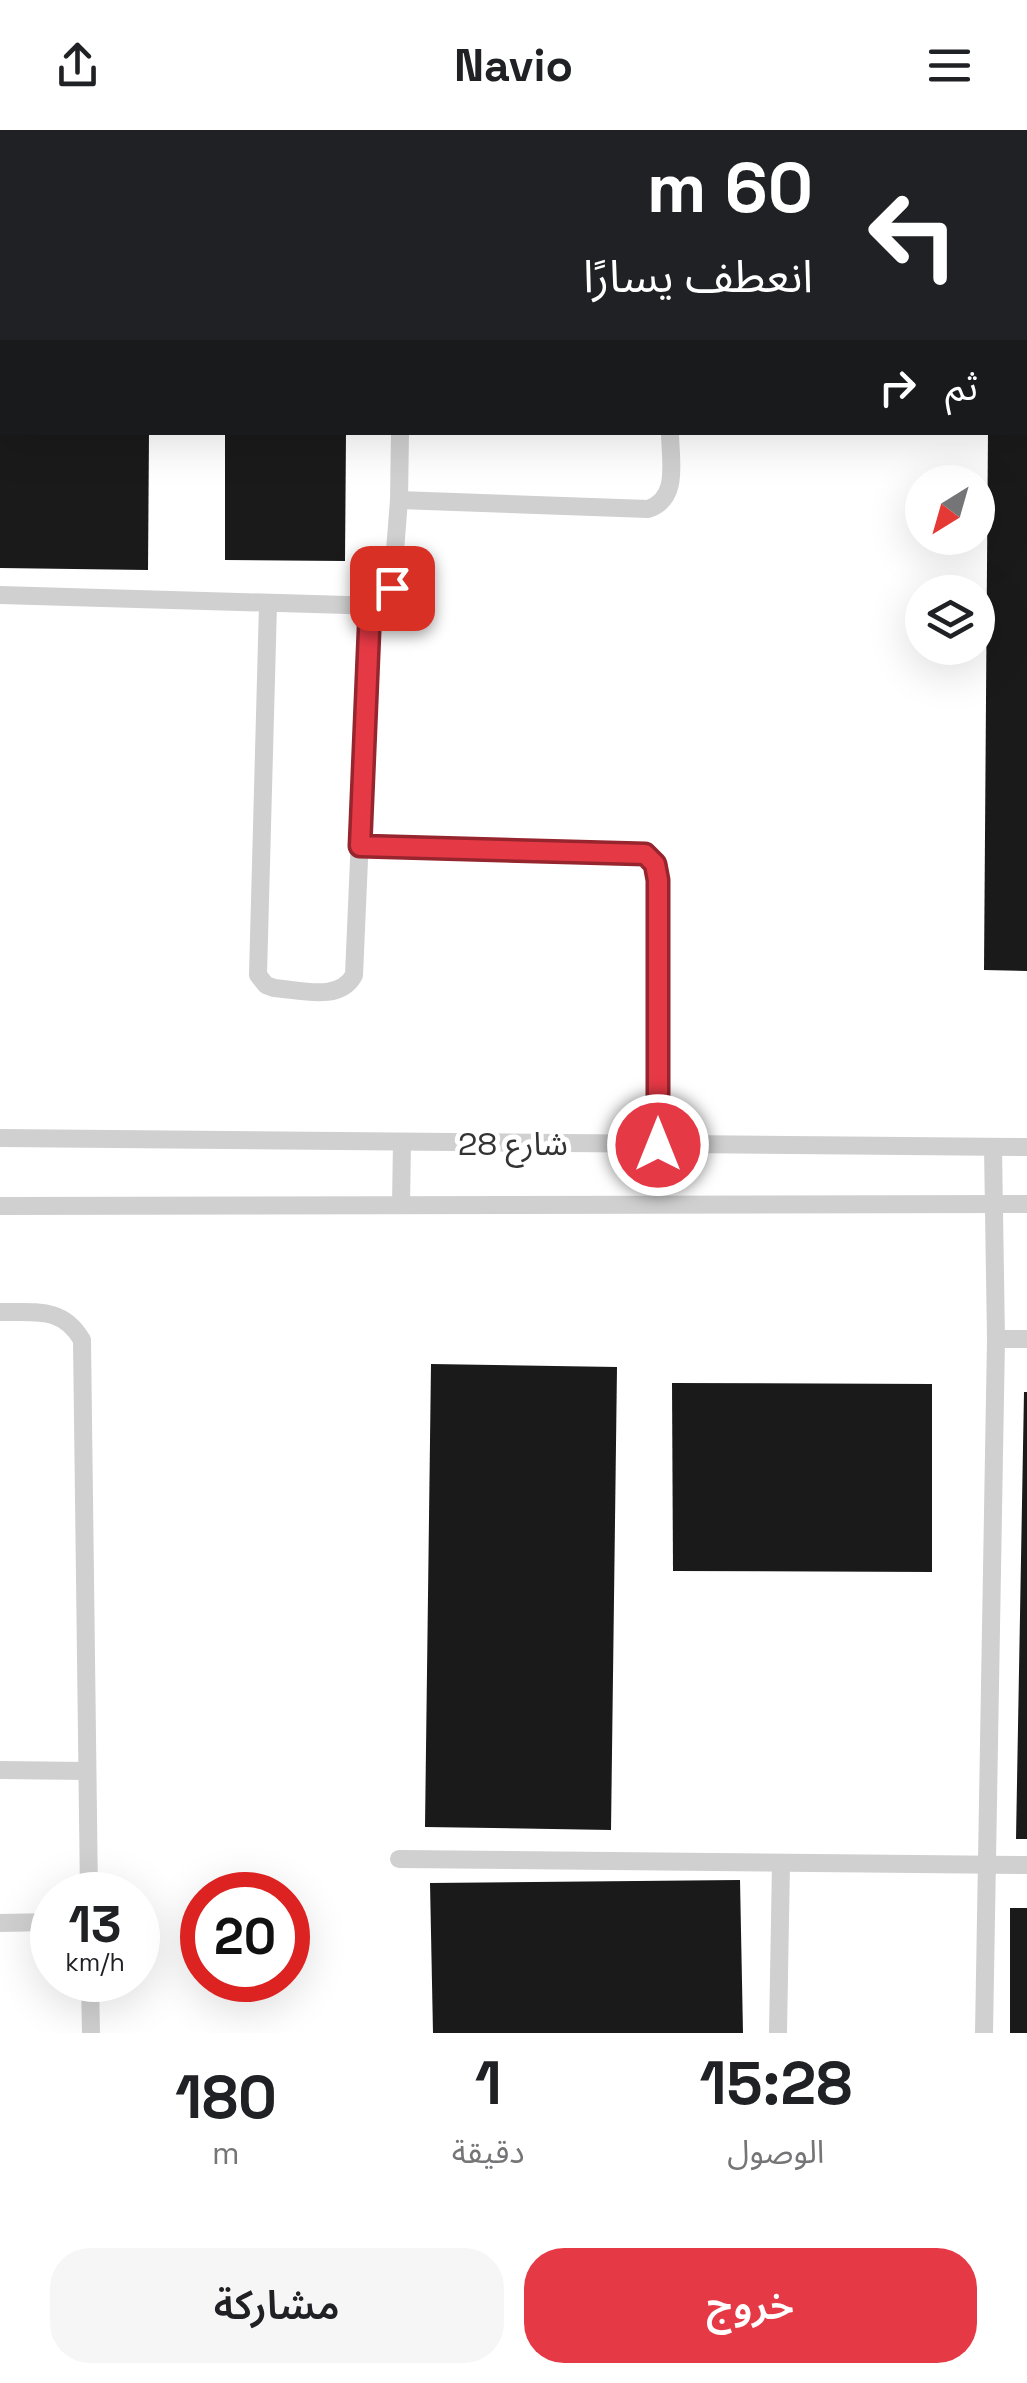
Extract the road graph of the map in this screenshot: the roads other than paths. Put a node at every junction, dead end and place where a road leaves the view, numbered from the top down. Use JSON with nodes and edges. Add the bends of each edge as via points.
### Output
{"nodes":[{"id":1,"x":400,"y":435,"type":"edge"},
{"id":2,"x":670,"y":435,"type":"edge"},
{"id":3,"x":399,"y":500,"type":"junction"},
{"id":4,"x":0,"y":595,"type":"edge"},
{"id":5,"x":268,"y":604,"type":"junction"},
{"id":6,"x":370,"y":607,"type":"junction"},
{"id":7,"x":360,"y":846,"type":"junction"},
{"id":8,"x":0,"y":1138,"type":"edge"},
{"id":9,"x":402,"y":1143,"type":"junction"},
{"id":10,"x":658,"y":1145,"type":"junction"},
{"id":11,"x":992,"y":1147,"type":"junction"},
{"id":12,"x":1027,"y":1147,"type":"edge"},
{"id":13,"x":400,"y":1204,"type":"junction"},
{"id":14,"x":993,"y":1204,"type":"junction"},
{"id":15,"x":1027,"y":1204,"type":"edge"},
{"id":16,"x":0,"y":1206,"type":"edge"},
{"id":17,"x":0,"y":1312,"type":"edge"},
{"id":18,"x":996,"y":1338,"type":"junction"},
{"id":19,"x":1027,"y":1340,"type":"edge"},
{"id":20,"x":0,"y":1770,"type":"edge"},
{"id":21,"x":87,"y":1770,"type":"junction"},
{"id":22,"x":400,"y":1859,"type":"dead end"},
{"id":23,"x":781,"y":1863,"type":"junction"},
{"id":24,"x":988,"y":1865,"type":"junction"},
{"id":25,"x":1027,"y":1866,"type":"edge"},
{"id":26,"x":89,"y":1872,"type":"edge"},
{"id":27,"x":30,"y":1922,"type":"edge"},
{"id":28,"x":0,"y":1923,"type":"edge"},
{"id":29,"x":90,"y":2002,"type":"edge"},
{"id":30,"x":91,"y":2033,"type":"edge"},
{"id":31,"x":778,"y":2033,"type":"edge"},
{"id":32,"x":984,"y":2033,"type":"edge"}],
"edges":[{"from":1,"to":3,"type":"lane"},
{"from":2,"to":3,"type":"lane","via":[[670,492],[648,509]]},
{"from":3,"to":6,"type":"lane","via":[[391,594],[386,603]]},
{"from":4,"to":5,"type":"lane"},
{"from":5,"to":6,"type":"lane"},
{"from":5,"to":7,"type":"lane","via":[[258,974],[266,986],[337,992],[348,986]]},
{"from":6,"to":7,"type":"lane"},
{"from":7,"to":10,"type":"lane","via":[[645,854],[655,864]]},
{"from":8,"to":9,"type":"lane","name":"شارع 28"},
{"from":9,"to":10,"type":"lane","name":"شارع 28"},
{"from":9,"to":13,"type":"lane"},
{"from":10,"to":11,"type":"lane","name":"شارع 28"},
{"from":11,"to":12,"type":"lane","name":"شارع 28"},
{"from":11,"to":14,"type":"lane"},
{"from":13,"to":14,"type":"lane","name":"شارع 28"},
{"from":13,"to":16,"type":"lane","name":"شارع 28"},
{"from":14,"to":15,"type":"lane","name":"شارع 28"},
{"from":14,"to":18,"type":"lane"},
{"from":17,"to":21,"type":"lane","via":[[59,1316],[82,1340]]},
{"from":18,"to":19,"type":"lane"},
{"from":18,"to":24,"type":"lane"},
{"from":20,"to":21,"type":"lane"},
{"from":21,"to":26,"type":"lane"},
{"from":22,"to":23,"type":"lane"},
{"from":23,"to":24,"type":"lane"},
{"from":23,"to":31,"type":"lane"},
{"from":24,"to":25,"type":"lane"},
{"from":24,"to":32,"type":"lane"},
{"from":27,"to":28,"type":"lane"},
{"from":29,"to":30,"type":"lane"}]}
